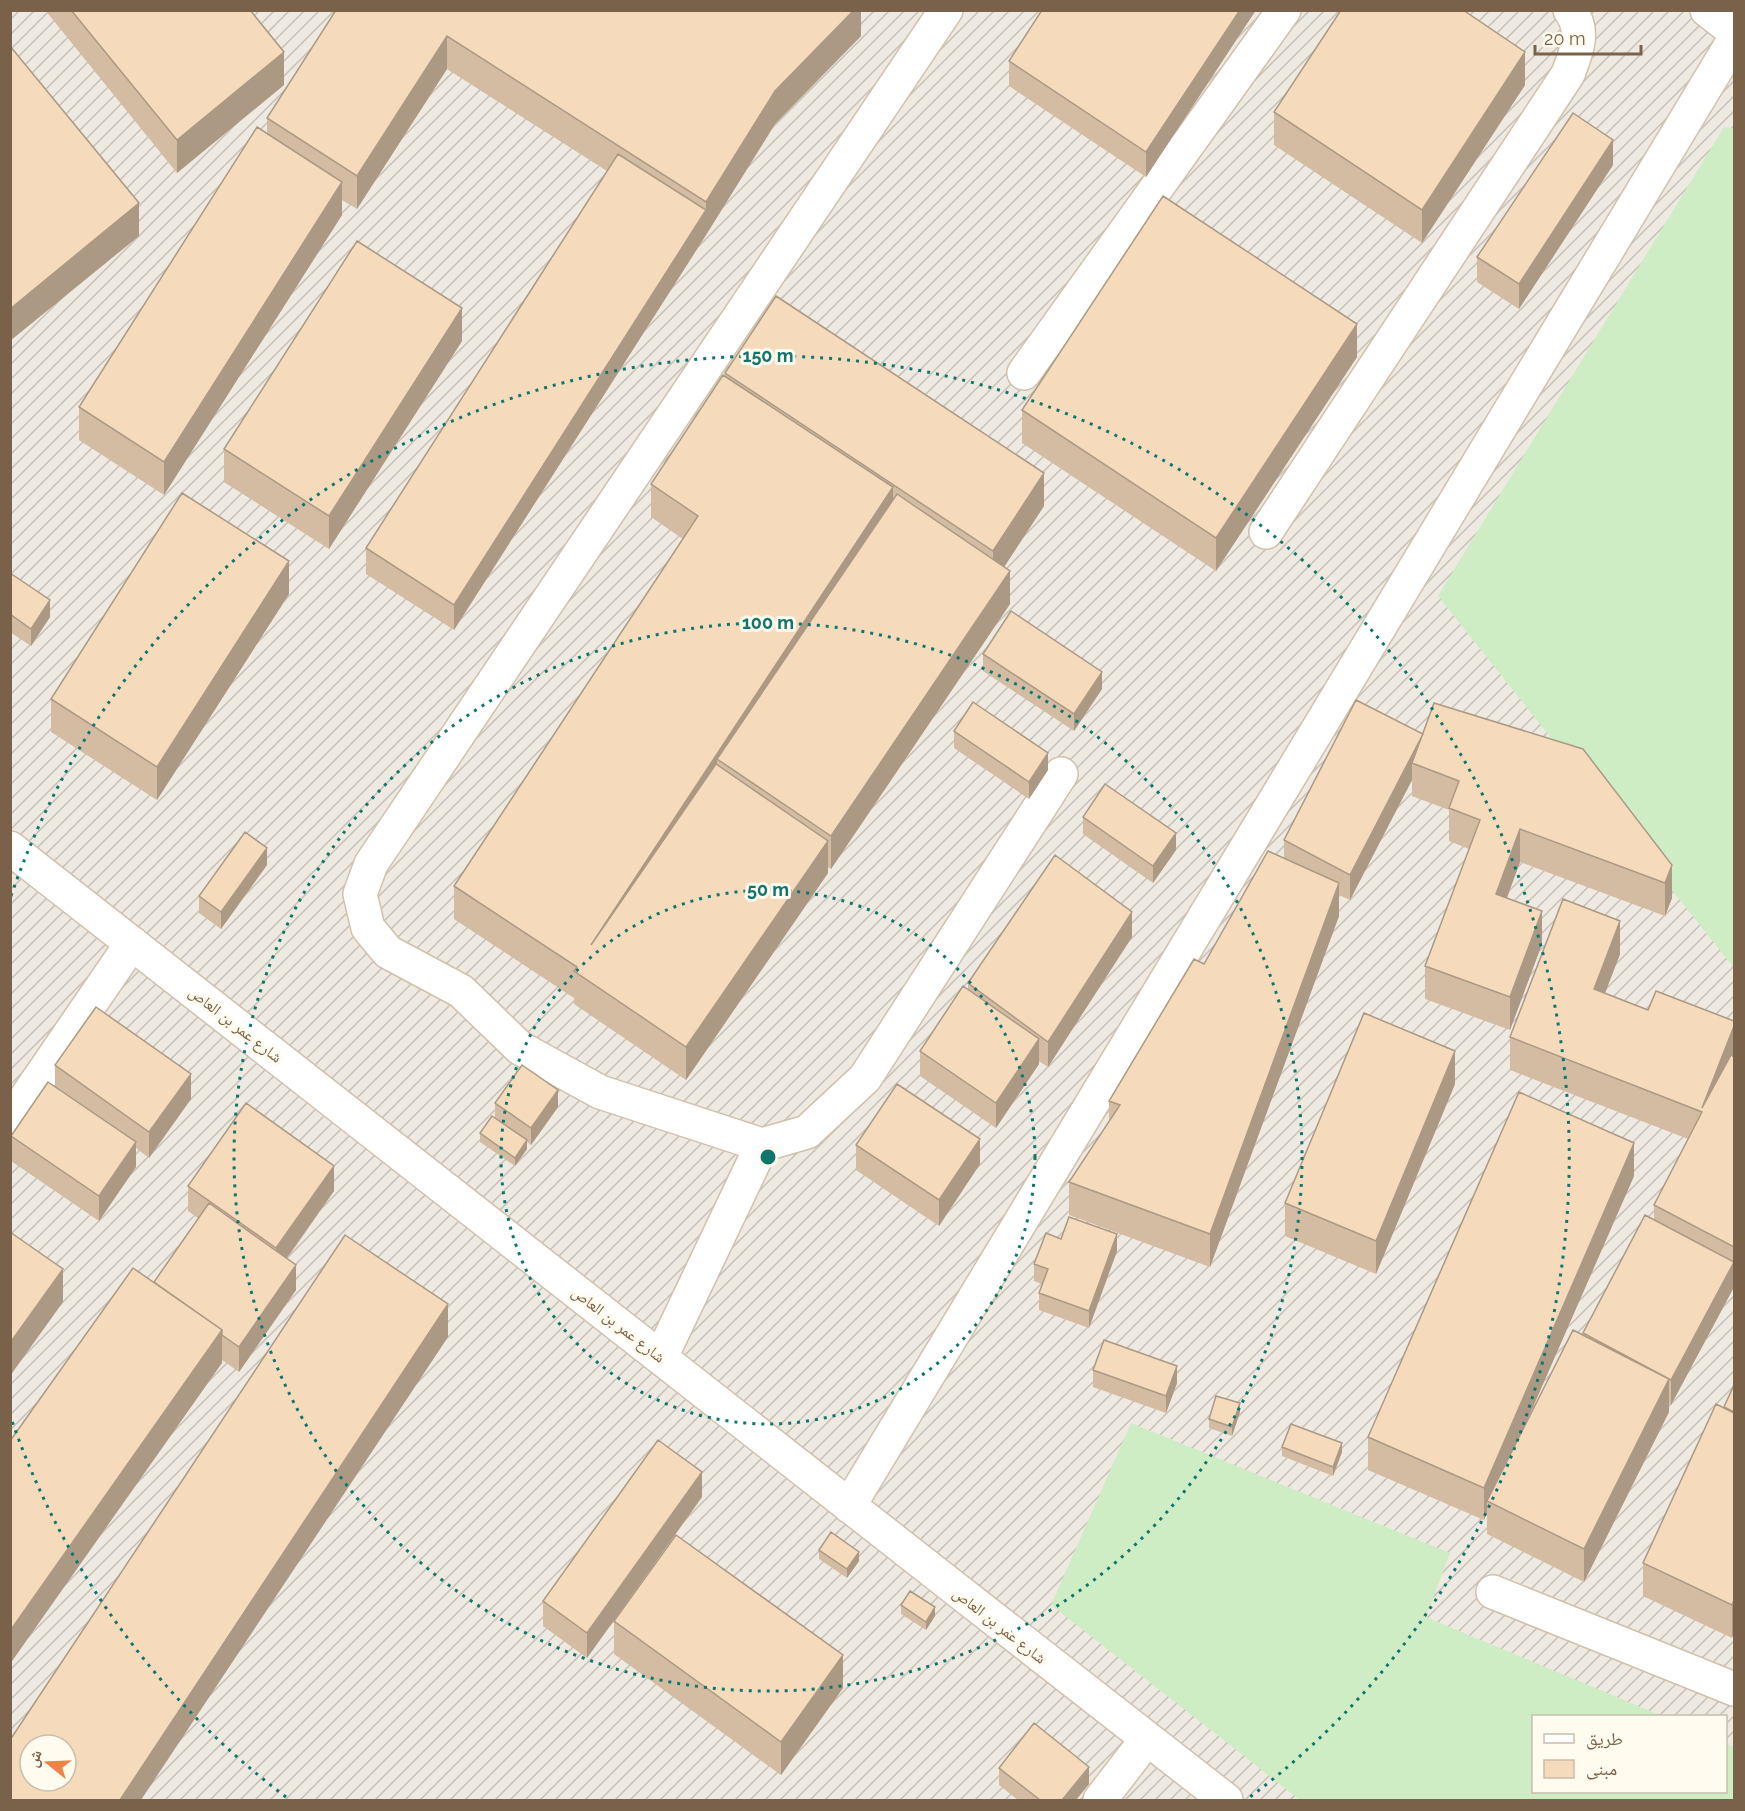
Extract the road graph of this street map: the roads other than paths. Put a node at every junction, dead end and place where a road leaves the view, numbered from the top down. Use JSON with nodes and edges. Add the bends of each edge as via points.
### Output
{"nodes":[{"id":1,"x":946,"y":10,"type":"edge"},
{"id":2,"x":1284,"y":10,"type":"edge"},
{"id":3,"x":1570,"y":10,"type":"edge"},
{"id":4,"x":1707,"y":10,"type":"edge"},
{"id":5,"x":1734,"y":31,"type":"edge"},
{"id":6,"x":1734,"y":40,"type":"edge"},
{"id":7,"x":1024,"y":373,"type":"dead end"},
{"id":8,"x":1266,"y":532,"type":"dead end"},
{"id":9,"x":1061,"y":774,"type":"dead end"},
{"id":10,"x":10,"y":848,"type":"edge"},
{"id":11,"x":132,"y":943,"type":"junction"},
{"id":12,"x":10,"y":1120,"type":"edge"},
{"id":13,"x":762,"y":1145,"type":"junction"},
{"id":14,"x":662,"y":1357,"type":"junction"},
{"id":15,"x":849,"y":1506,"type":"junction"},
{"id":16,"x":1493,"y":1592,"type":"dead end"},
{"id":17,"x":1734,"y":1689,"type":"edge"},
{"id":18,"x":1147,"y":1739,"type":"junction"},
{"id":19,"x":1100,"y":1800,"type":"edge"},
{"id":20,"x":1226,"y":1800,"type":"edge"}],
"edges":[{"from":1,"to":13,"type":"street","via":[[371,864],[360,894],[368,928],[388,952],[461,991],[520,1048],[600,1092]]},
{"from":2,"to":7,"type":"street"},
{"from":3,"to":8,"type":"street","via":[[1580,43],[1568,74]]},
{"from":4,"to":5,"type":"street"},
{"from":6,"to":15,"type":"street"},
{"from":9,"to":13,"type":"street","via":[[865,1078],[807,1132]]},
{"from":10,"to":11,"type":"street","name":"شارع عمر بن العاص"},
{"from":11,"to":12,"type":"street"},
{"from":11,"to":14,"type":"street","name":"شارع عمر بن العاص"},
{"from":13,"to":14,"type":"street"},
{"from":14,"to":15,"type":"street","name":"شارع عمر بن العاص"},
{"from":15,"to":18,"type":"street","name":"شارع عمر بن العاص"},
{"from":16,"to":17,"type":"street"},
{"from":18,"to":19,"type":"street"},
{"from":18,"to":20,"type":"street","name":"شارع عمر بن العاص"}]}
